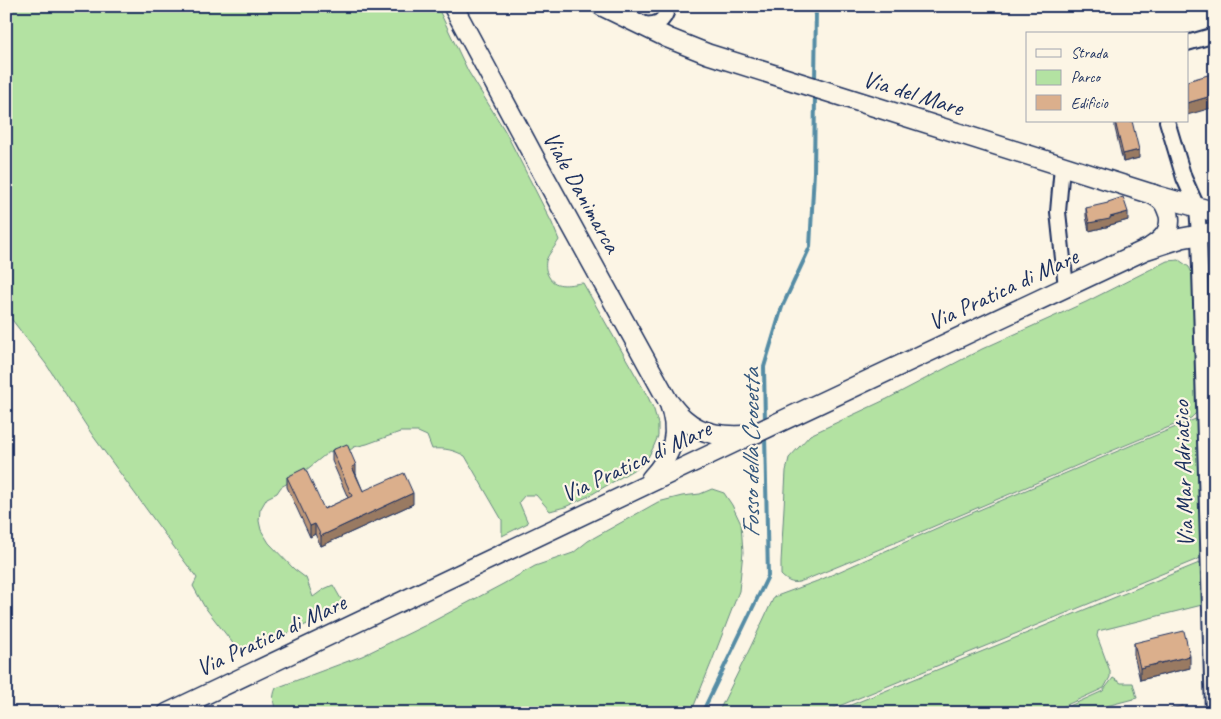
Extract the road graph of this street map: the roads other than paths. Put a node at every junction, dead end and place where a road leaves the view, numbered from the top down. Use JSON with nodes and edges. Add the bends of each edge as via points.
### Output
{"nodes":[{"id":1,"x":453,"y":6,"type":"edge"},
{"id":2,"x":602,"y":6,"type":"edge"},
{"id":3,"x":668,"y":6,"type":"edge"},
{"id":4,"x":635,"y":24,"type":"junction"},
{"id":5,"x":1215,"y":34,"type":"edge"},
{"id":6,"x":1188,"y":43,"type":"edge"},
{"id":7,"x":1166,"y":122,"type":"edge"},
{"id":8,"x":1062,"y":166,"type":"junction"},
{"id":9,"x":1152,"y":194,"type":"junction"},
{"id":10,"x":1196,"y":207,"type":"junction"},
{"id":11,"x":1215,"y":212,"type":"edge"},
{"id":12,"x":1207,"y":233,"type":"edge"},
{"id":13,"x":1146,"y":250,"type":"junction"},
{"id":14,"x":1066,"y":287,"type":"junction"},
{"id":15,"x":668,"y":401,"type":"junction"},
{"id":16,"x":752,"y":435,"type":"junction"},
{"id":17,"x":645,"y":485,"type":"junction"},
{"id":18,"x":166,"y":713,"type":"edge"},
{"id":19,"x":1213,"y":713,"type":"edge"}],
"edges":[{"from":1,"to":15,"type":"main road","name":"Viale Danimarca"},
{"from":2,"to":4,"type":"main road","name":"Via del Mare"},
{"from":3,"to":4,"type":"street","via":[[662,21]]},
{"from":4,"to":8,"type":"main road","name":"Via del Mare","via":[[708,54]]},
{"from":5,"to":6,"type":"street"},
{"from":7,"to":10,"type":"street","name":"Via Mar Adriatico"},
{"from":8,"to":9,"type":"main road","name":"Via del Mare"},
{"from":8,"to":14,"type":"street","via":[[1058,212]]},
{"from":9,"to":10,"type":"main road","name":"Via del Mare"},
{"from":9,"to":13,"type":"main road","via":[[1166,206],[1170,220],[1165,236]]},
{"from":10,"to":11,"type":"main road","name":"Via del Mare"},
{"from":10,"to":12,"type":"street","name":"Via Mar Adriatico"},
{"from":12,"to":13,"type":"main road","name":"Via Pratica di Mare"},
{"from":12,"to":19,"type":"street","name":"Via Mar Adriatico"},
{"from":13,"to":14,"type":"main road","name":"Via Pratica di Mare"},
{"from":14,"to":16,"type":"main road","name":"Via Pratica di Mare"},
{"from":15,"to":16,"type":"main road","name":"Viale Danimarca","via":[[684,420],[700,429],[715,435]]},
{"from":15,"to":17,"type":"street","name":"Viale Danimarca","via":[[673,415],[672,446],[663,465]]},
{"from":16,"to":17,"type":"street","name":"Via Pratica di Mare"},
{"from":17,"to":18,"type":"street","name":"Via Pratica di Mare"}]}
